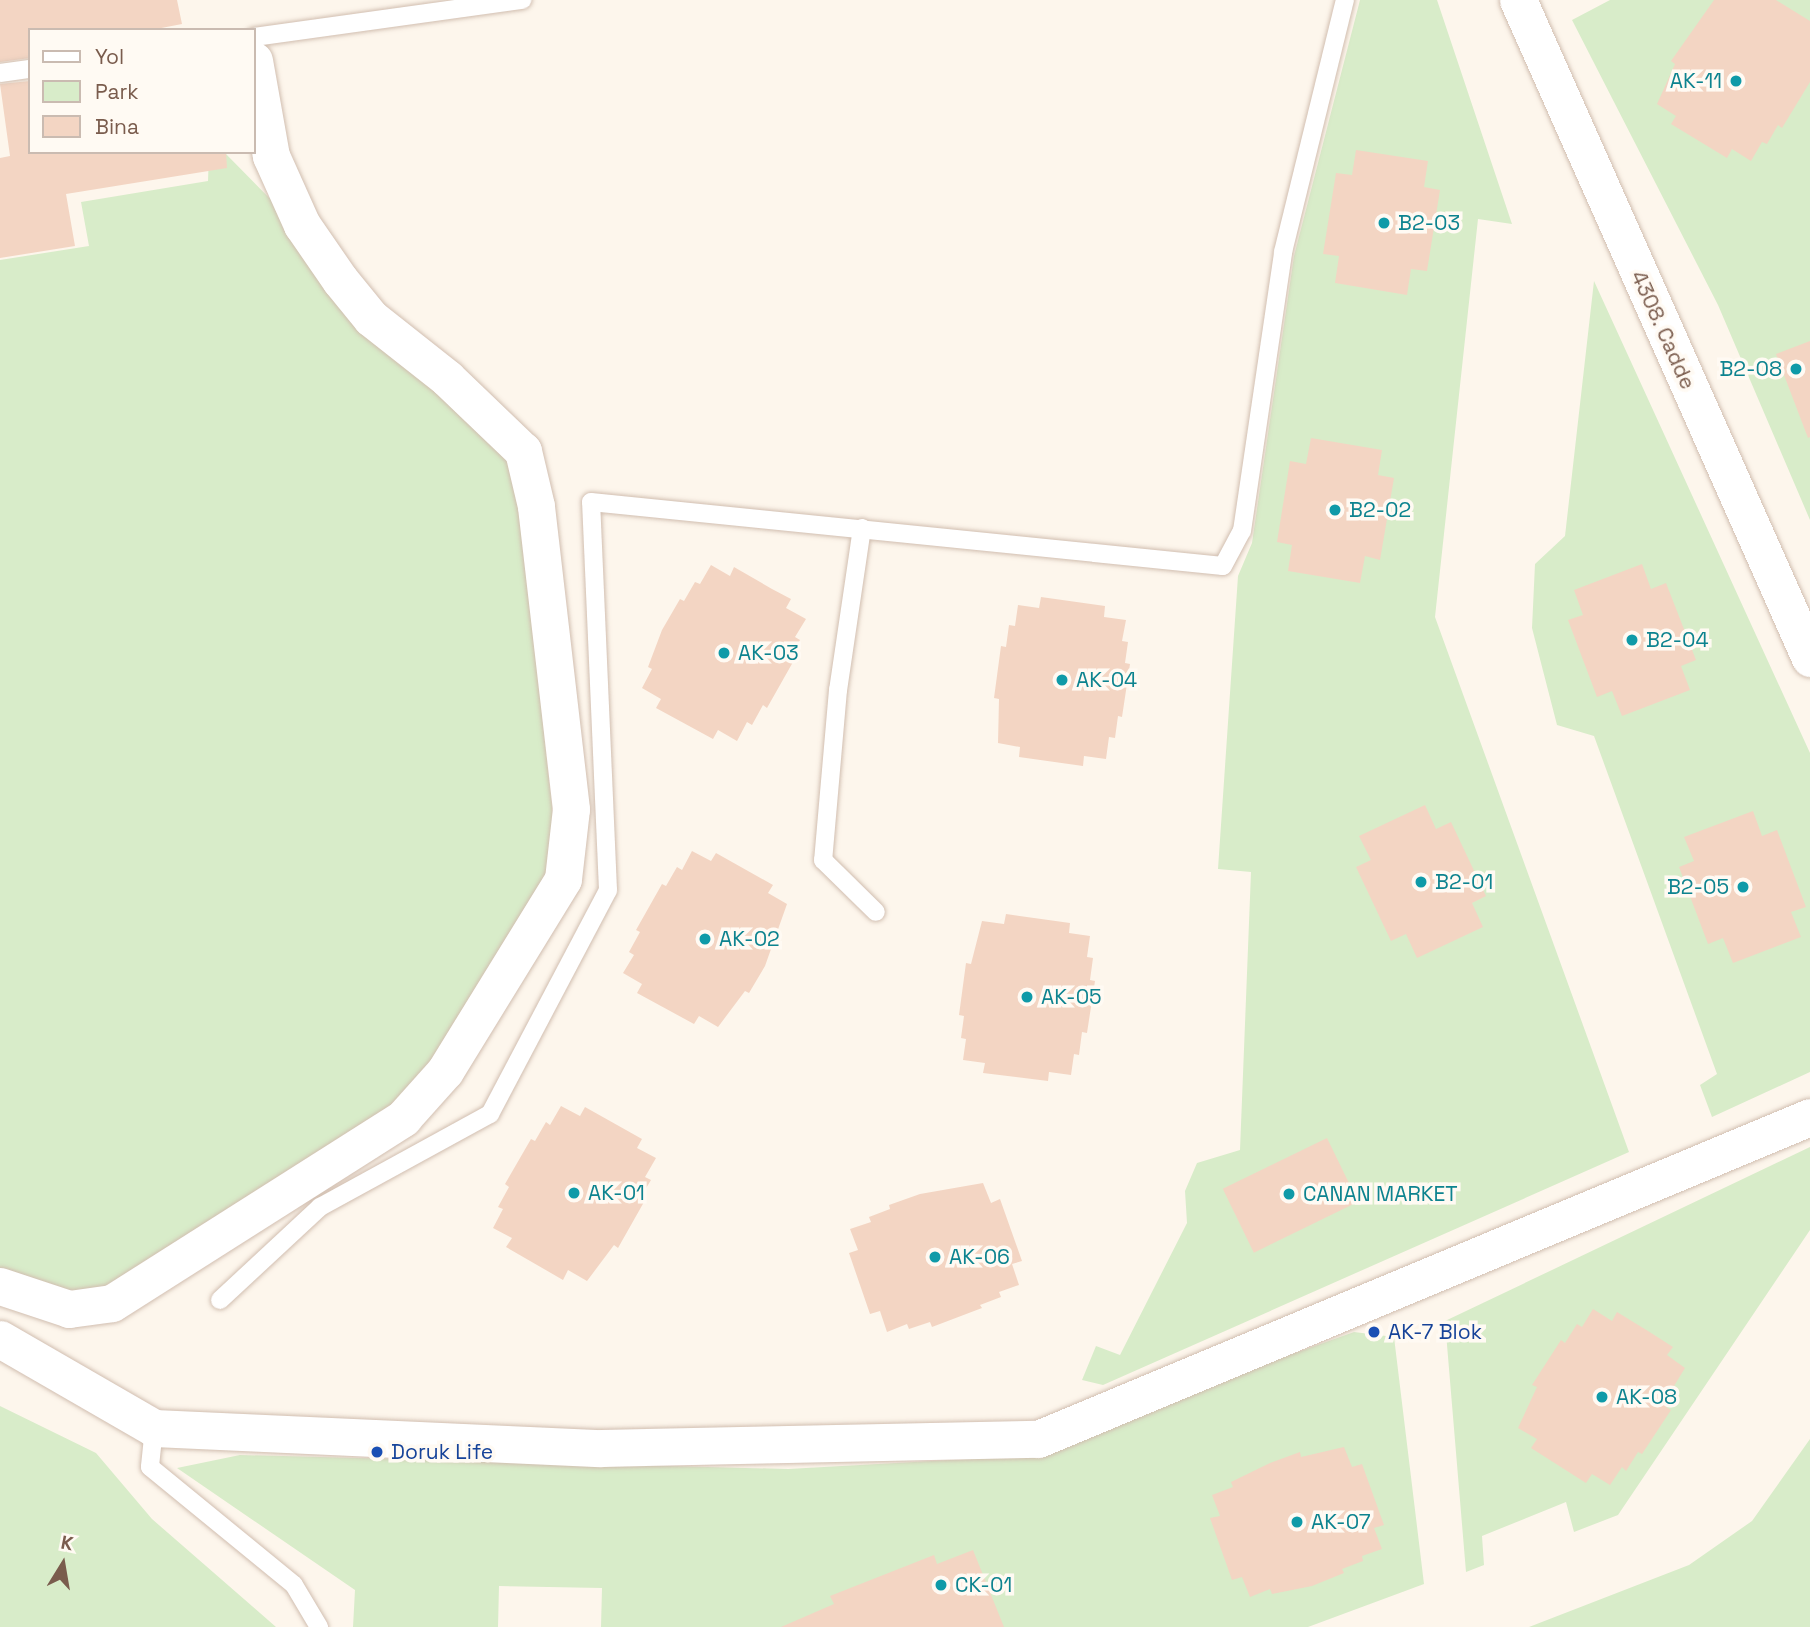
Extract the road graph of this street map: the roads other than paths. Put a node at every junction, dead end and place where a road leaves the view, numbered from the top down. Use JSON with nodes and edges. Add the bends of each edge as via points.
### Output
{"nodes":[{"id":1,"x":522,"y":0,"type":"edge"},
{"id":2,"x":1345,"y":0,"type":"edge"},
{"id":3,"x":1518,"y":0,"type":"edge"},
{"id":4,"x":256,"y":37,"type":"edge"},
{"id":5,"x":28,"y":68,"type":"edge"},
{"id":6,"x":256,"y":72,"type":"edge"},
{"id":7,"x":0,"y":73,"type":"edge"},
{"id":8,"x":862,"y":528,"type":"junction"},
{"id":9,"x":1810,"y":658,"type":"edge"},
{"id":10,"x":876,"y":912,"type":"dead end"},
{"id":11,"x":1810,"y":1117,"type":"edge"},
{"id":12,"x":0,"y":1286,"type":"edge"},
{"id":13,"x":220,"y":1300,"type":"dead end"},
{"id":14,"x":0,"y":1339,"type":"edge"},
{"id":15,"x":154,"y":1428,"type":"junction"},
{"id":16,"x":319,"y":1627,"type":"edge"}],
"edges":[{"from":1,"to":4,"type":"lane"},
{"from":2,"to":8,"type":"lane","via":[[1283,252],[1242,531],[1223,566]]},
{"from":3,"to":9,"type":"street","name":"4308. Cadde"},
{"from":5,"to":7,"type":"lane"},
{"from":6,"to":12,"type":"street","via":[[271,156],[302,225],[340,280],[371,318],[447,378],[523,451],[536,506],[571,809],[563,879],[445,1071],[402,1118],[113,1303],[69,1309]]},
{"from":8,"to":10,"type":"lane","via":[[838,690],[823,860]]},
{"from":8,"to":13,"type":"lane","via":[[591,502],[608,890],[490,1114],[320,1207]]},
{"from":11,"to":15,"type":"street","via":[[1038,1439],[601,1448]]},
{"from":14,"to":15,"type":"street"},
{"from":15,"to":16,"type":"lane","via":[[150,1467],[293,1586]]}]}
